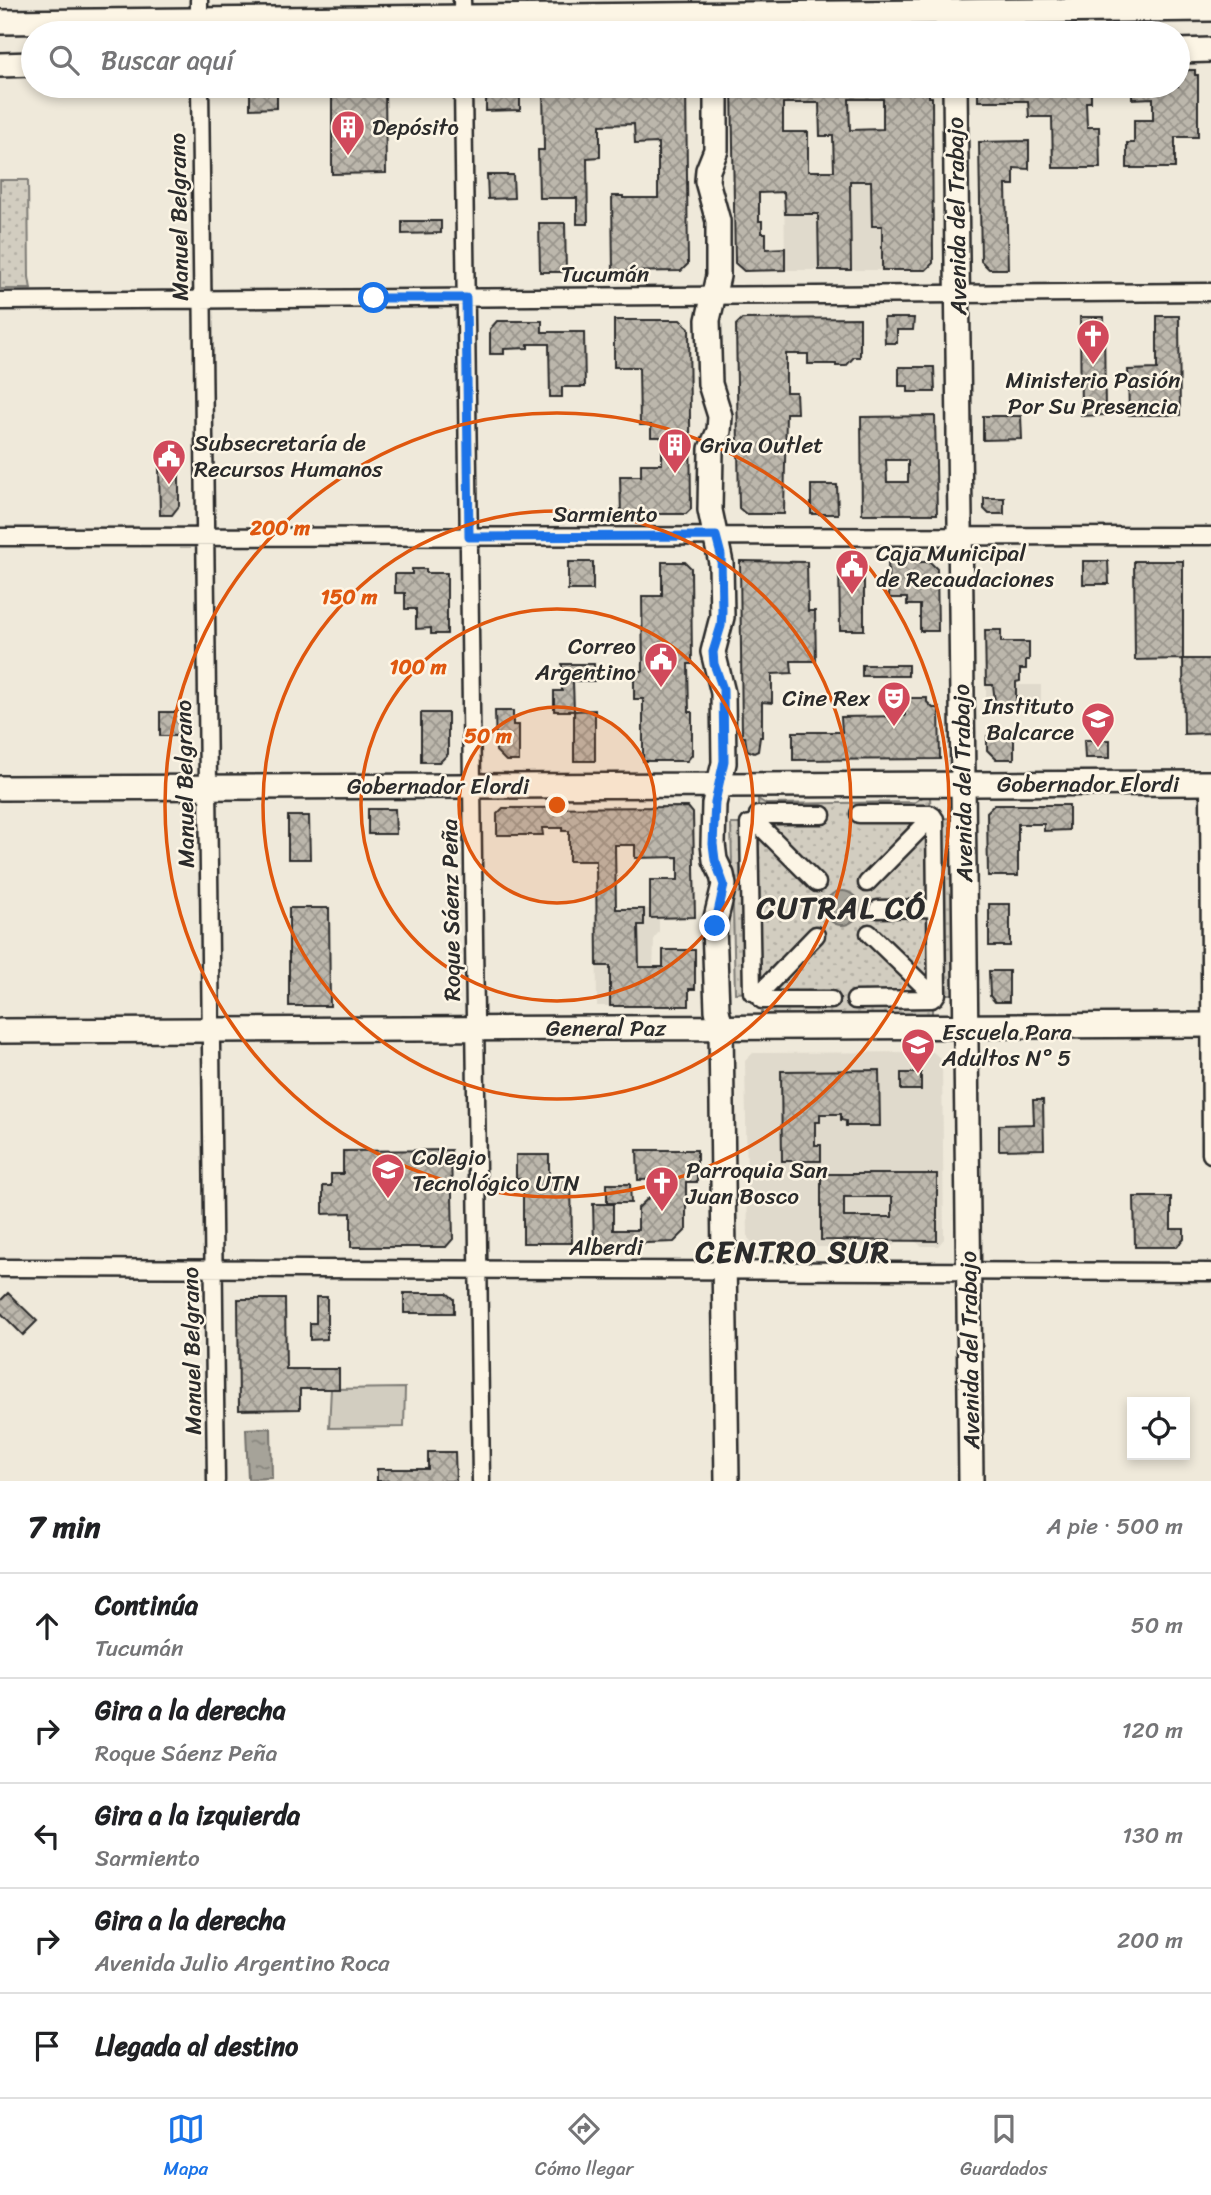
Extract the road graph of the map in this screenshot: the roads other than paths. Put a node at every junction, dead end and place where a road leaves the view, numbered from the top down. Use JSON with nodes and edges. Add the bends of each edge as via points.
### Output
{"nodes":[{"id":1,"x":1211,"y":9,"type":"edge"},
{"id":2,"x":710,"y":16,"type":"edge"},
{"id":3,"x":463,"y":17,"type":"edge"},
{"id":4,"x":199,"y":18,"type":"edge"},
{"id":5,"x":955,"y":20,"type":"edge"},
{"id":6,"x":50,"y":21,"type":"edge"},
{"id":7,"x":0,"y":22,"type":"edge"},
{"id":8,"x":21,"y":22,"type":"edge"},
{"id":9,"x":1211,"y":50,"type":"edge"},
{"id":10,"x":1190,"y":51,"type":"edge"},
{"id":11,"x":21,"y":64,"type":"edge"},
{"id":12,"x":0,"y":65,"type":"edge"},
{"id":13,"x":200,"y":98,"type":"edge"},
{"id":14,"x":463,"y":98,"type":"edge"},
{"id":15,"x":716,"y":98,"type":"edge"},
{"id":16,"x":955,"y":98,"type":"edge"},
{"id":17,"x":1211,"y":292,"type":"edge"},
{"id":18,"x":958,"y":294,"type":"junction"},
{"id":19,"x":713,"y":296,"type":"junction"},
{"id":20,"x":466,"y":298,"type":"junction"},
{"id":21,"x":202,"y":299,"type":"junction"},
{"id":22,"x":0,"y":301,"type":"edge"},
{"id":23,"x":716,"y":536,"type":"junction"},
{"id":24,"x":960,"y":536,"type":"junction"},
{"id":25,"x":1211,"y":536,"type":"edge"},
{"id":26,"x":0,"y":537,"type":"edge"},
{"id":27,"x":205,"y":537,"type":"junction"},
{"id":28,"x":469,"y":537,"type":"junction"},
{"id":29,"x":1210,"y":783,"type":"edge"},
{"id":30,"x":963,"y":784,"type":"junction"},
{"id":31,"x":719,"y":785,"type":"junction"},
{"id":32,"x":472,"y":786,"type":"junction"},
{"id":33,"x":208,"y":787,"type":"junction"},
{"id":34,"x":0,"y":788,"type":"edge"},
{"id":35,"x":859,"y":814,"type":"dead end"},
{"id":36,"x":822,"y":815,"type":"dead end"},
{"id":37,"x":933,"y":816,"type":"junction"},
{"id":38,"x":754,"y":820,"type":"junction"},
{"id":39,"x":817,"y":883,"type":"dead end"},
{"id":40,"x":867,"y":883,"type":"dead end"},
{"id":41,"x":936,"y":908,"type":"junction"},
{"id":42,"x":878,"y":909,"type":"dead end"},
{"id":43,"x":869,"y":933,"type":"dead end"},
{"id":44,"x":816,"y":935,"type":"dead end"},
{"id":45,"x":757,"y":996,"type":"junction"},
{"id":46,"x":935,"y":997,"type":"junction"},
{"id":47,"x":831,"y":1000,"type":"dead end"},
{"id":48,"x":855,"y":1000,"type":"dead end"},
{"id":49,"x":1211,"y":1026,"type":"edge"},
{"id":50,"x":966,"y":1027,"type":"junction"},
{"id":51,"x":722,"y":1028,"type":"junction"},
{"id":52,"x":476,"y":1029,"type":"junction"},
{"id":53,"x":211,"y":1030,"type":"junction"},
{"id":54,"x":0,"y":1031,"type":"edge"},
{"id":55,"x":1211,"y":1154,"type":"edge"},
{"id":56,"x":0,"y":1269,"type":"edge"},
{"id":57,"x":214,"y":1269,"type":"junction"},
{"id":58,"x":479,"y":1270,"type":"junction"},
{"id":59,"x":724,"y":1270,"type":"junction"},
{"id":60,"x":969,"y":1271,"type":"junction"},
{"id":61,"x":1211,"y":1272,"type":"edge"},
{"id":62,"x":216,"y":1481,"type":"edge"},
{"id":63,"x":481,"y":1481,"type":"edge"},
{"id":64,"x":727,"y":1481,"type":"edge"},
{"id":65,"x":971,"y":1481,"type":"edge"}],
"edges":[{"from":1,"to":5,"type":"street"},
{"from":2,"to":3,"type":"street"},
{"from":2,"to":5,"type":"street"},
{"from":3,"to":4,"type":"street"},
{"from":4,"to":6,"type":"street"},
{"from":7,"to":8,"type":"street"},
{"from":9,"to":10,"type":"street"},
{"from":11,"to":12,"type":"street"},
{"from":13,"to":21,"type":"street","name":"Manuel Belgrano"},
{"from":14,"to":20,"type":"street","name":"Roque Sáenz Peña"},
{"from":15,"to":19,"type":"street","via":[[716,150],[707,181],[718,221]]},
{"from":16,"to":18,"type":"street","name":"Avenida del Trabajo"},
{"from":17,"to":18,"type":"street","name":"Tucumán"},
{"from":18,"to":19,"type":"street","name":"Tucumán"},
{"from":18,"to":24,"type":"street","name":"Avenida del Trabajo"},
{"from":19,"to":20,"type":"street","name":"Tucumán"},
{"from":19,"to":23,"type":"street","via":[[708,318],[710,378],[720,416],[711,458],[710,510]]},
{"from":20,"to":21,"type":"street","name":"Tucumán"},
{"from":20,"to":28,"type":"street","name":"Roque Sáenz Peña"},
{"from":21,"to":22,"type":"street","name":"Tucumán"},
{"from":21,"to":27,"type":"street","name":"Manuel Belgrano"},
{"from":23,"to":24,"type":"street","name":"Sarmiento"},
{"from":23,"to":28,"type":"street","name":"Sarmiento"},
{"from":23,"to":31,"type":"street","via":[[722,611],[713,656],[723,685],[724,707]]},
{"from":24,"to":25,"type":"street","name":"Sarmiento"},
{"from":24,"to":30,"type":"street","name":"Avenida del Trabajo"},
{"from":26,"to":27,"type":"street","name":"Sarmiento"},
{"from":27,"to":28,"type":"street","name":"Sarmiento"},
{"from":27,"to":33,"type":"street","name":"Manuel Belgrano"},
{"from":28,"to":32,"type":"street","name":"Roque Sáenz Peña"},
{"from":29,"to":30,"type":"street","name":"Gobernador Elordi"},
{"from":29,"to":49,"type":"street"},
{"from":30,"to":31,"type":"street","name":"Gobernador Elordi"},
{"from":30,"to":50,"type":"street","name":"Avenida del Trabajo"},
{"from":31,"to":32,"type":"street","name":"Gobernador Elordi"},
{"from":31,"to":51,"type":"street","via":[[713,844],[724,885],[715,926],[716,1005]]},
{"from":32,"to":33,"type":"street","name":"Gobernador Elordi"},
{"from":32,"to":52,"type":"street","name":"Roque Sáenz Peña"},
{"from":33,"to":34,"type":"street","name":"Gobernador Elordi"},
{"from":33,"to":53,"type":"street","name":"Manuel Belgrano"},
{"from":35,"to":37,"type":"street"},
{"from":36,"to":38,"type":"street"},
{"from":37,"to":40,"type":"street"},
{"from":37,"to":41,"type":"street"},
{"from":38,"to":39,"type":"street"},
{"from":38,"to":45,"type":"street"},
{"from":41,"to":42,"type":"street"},
{"from":41,"to":46,"type":"street"},
{"from":43,"to":46,"type":"street"},
{"from":44,"to":45,"type":"street"},
{"from":45,"to":47,"type":"street"},
{"from":46,"to":48,"type":"street"},
{"from":49,"to":50,"type":"street","name":"General Paz"},
{"from":49,"to":55,"type":"street"},
{"from":50,"to":51,"type":"street","name":"General Paz"},
{"from":50,"to":60,"type":"street","name":"Avenida del Trabajo"},
{"from":51,"to":52,"type":"street","name":"General Paz"},
{"from":51,"to":59,"type":"street"},
{"from":52,"to":53,"type":"street","name":"General Paz"},
{"from":52,"to":58,"type":"street","name":"Roque Sáenz Peña"},
{"from":53,"to":54,"type":"street","name":"General Paz"},
{"from":53,"to":57,"type":"street","name":"Manuel Belgrano"},
{"from":56,"to":57,"type":"street","name":"Alberdi"},
{"from":57,"to":58,"type":"street","name":"Alberdi"},
{"from":57,"to":62,"type":"street","name":"Manuel Belgrano"},
{"from":58,"to":59,"type":"street","name":"Alberdi"},
{"from":58,"to":63,"type":"street","name":"Roque Sáenz Peña"},
{"from":59,"to":60,"type":"street","name":"Alberdi"},
{"from":59,"to":64,"type":"street"},
{"from":60,"to":61,"type":"street","name":"Alberdi"},
{"from":60,"to":65,"type":"street","name":"Avenida del Trabajo"}]}
